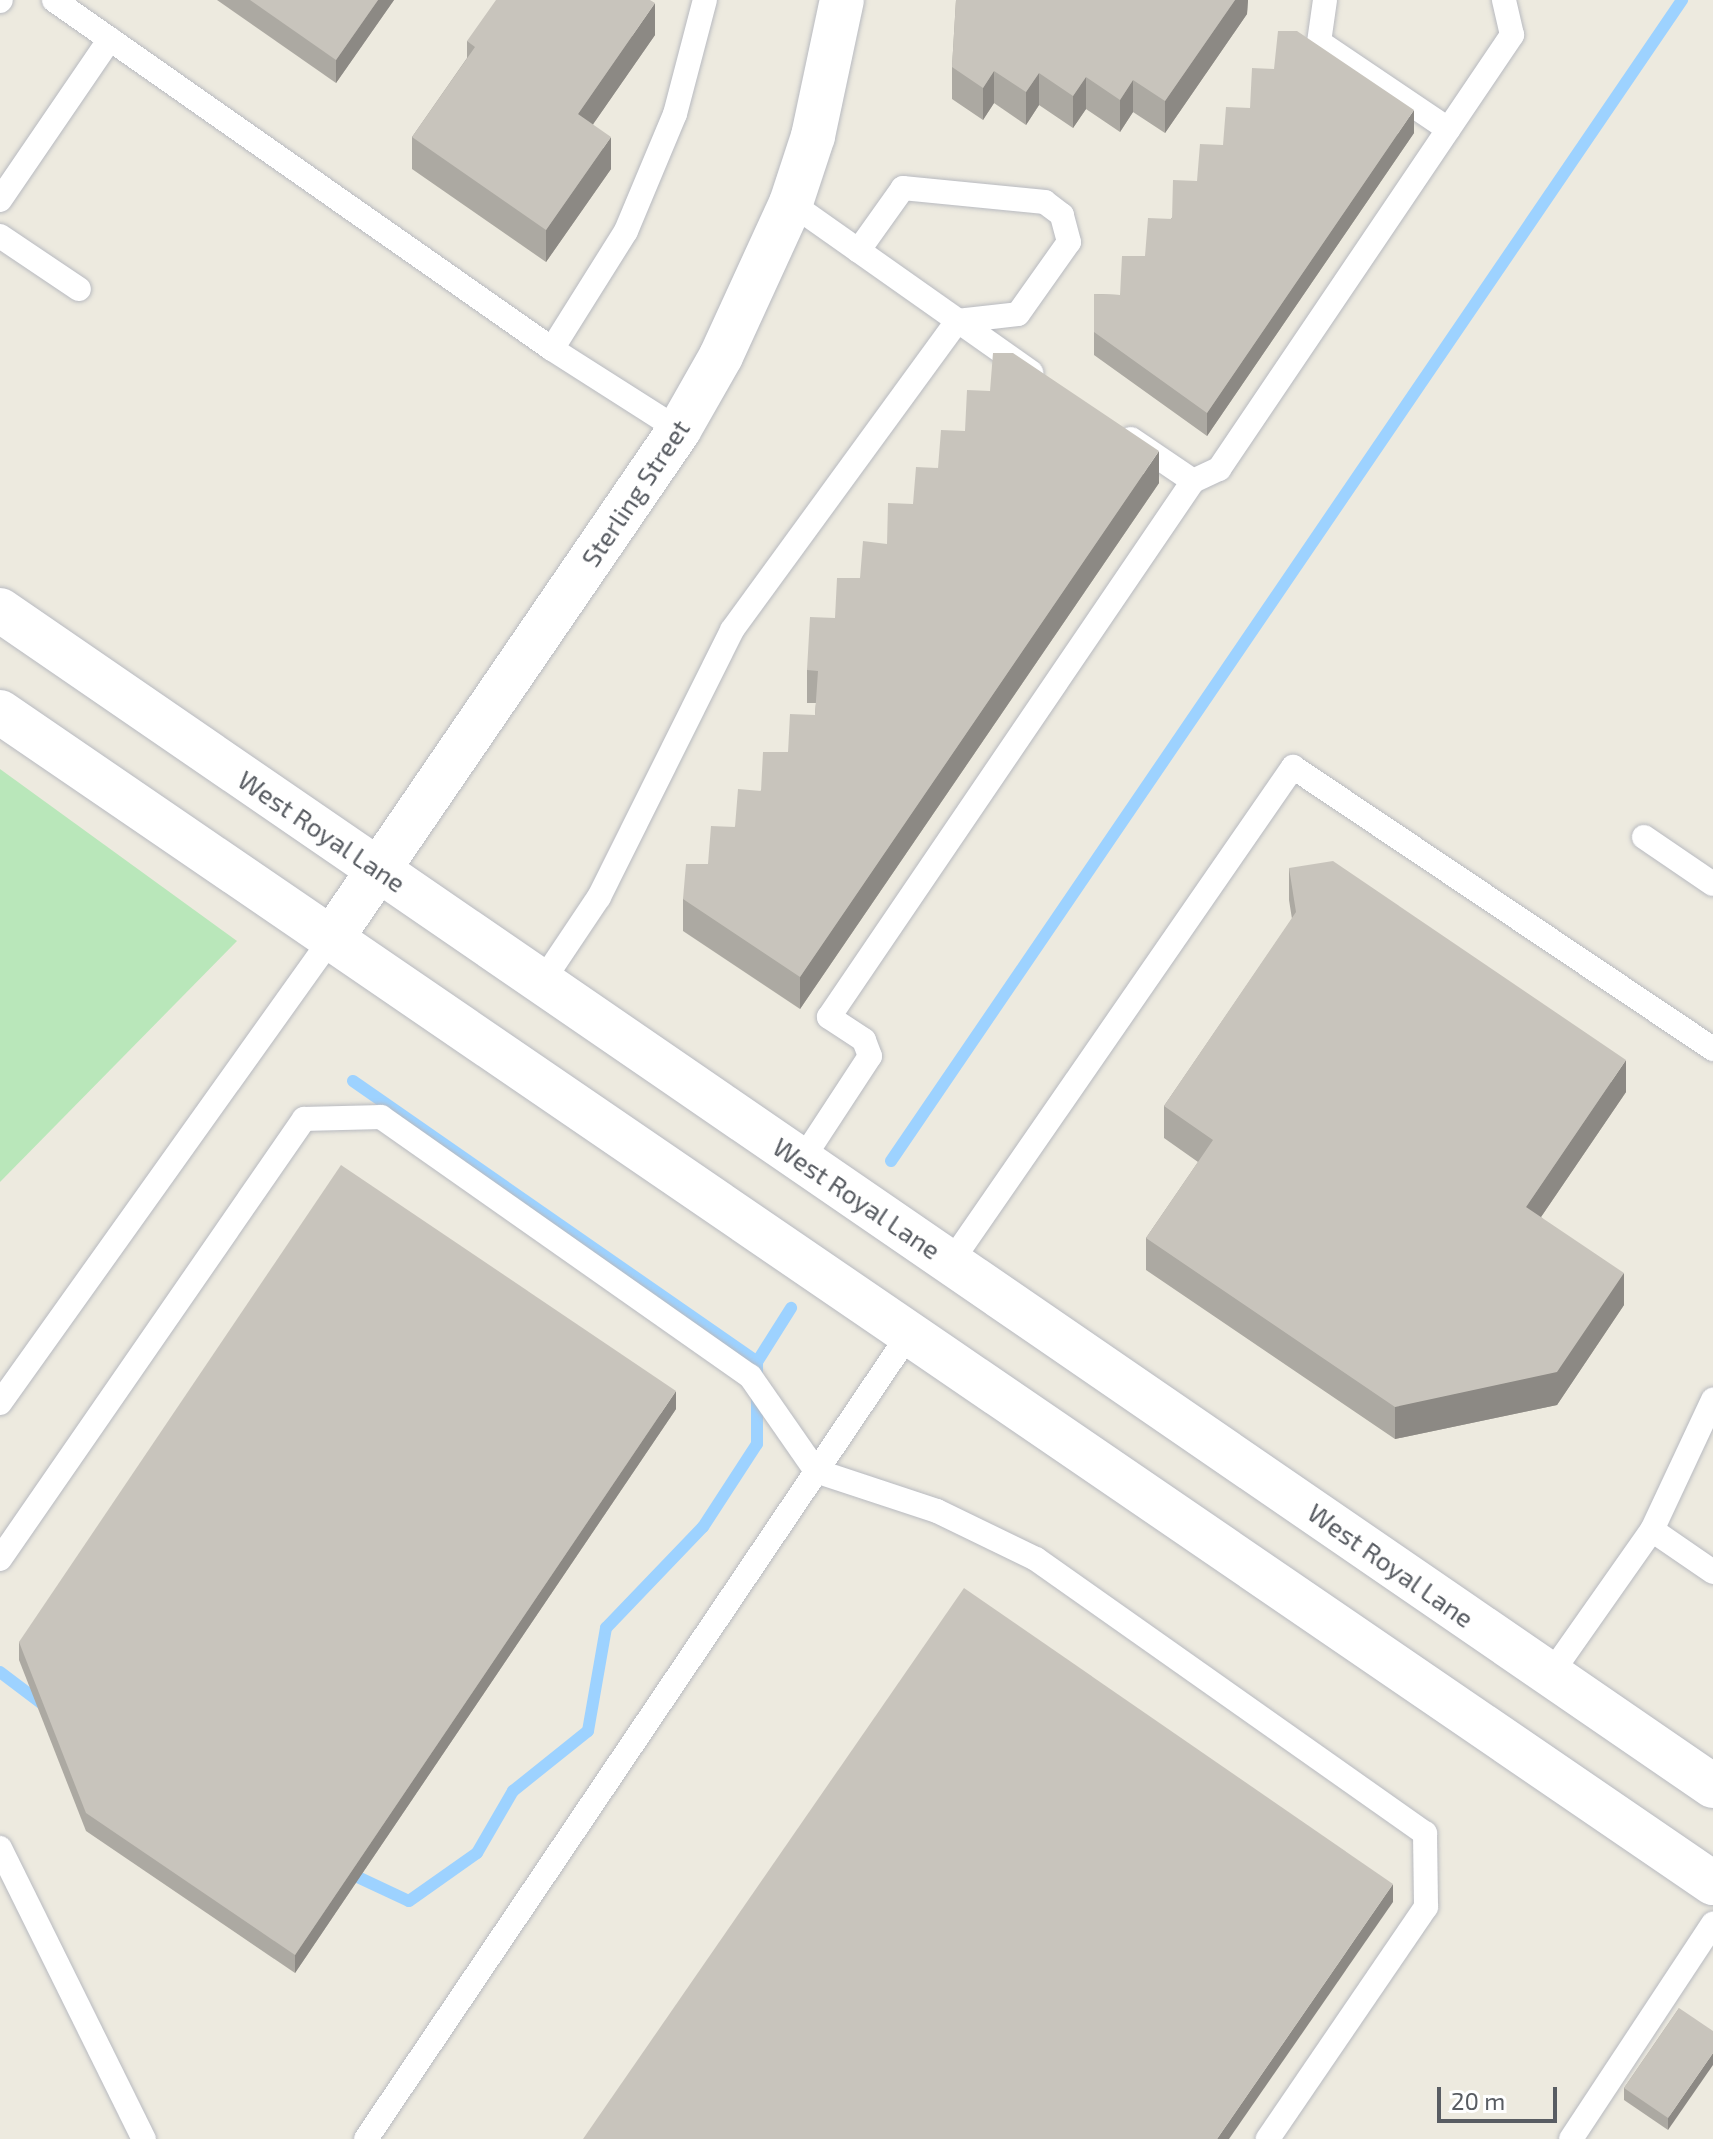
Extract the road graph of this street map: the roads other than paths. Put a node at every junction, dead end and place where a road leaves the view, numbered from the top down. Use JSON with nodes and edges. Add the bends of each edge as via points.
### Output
{"nodes":[{"id":1,"x":54,"y":0,"type":"edge"},
{"id":2,"x":705,"y":0,"type":"edge"},
{"id":3,"x":842,"y":0,"type":"edge"},
{"id":4,"x":1325,"y":0,"type":"edge"},
{"id":5,"x":1504,"y":0,"type":"edge"},
{"id":6,"x":110,"y":39,"type":"junction"},
{"id":7,"x":1448,"y":129,"type":"junction"},
{"id":8,"x":0,"y":200,"type":"edge"},
{"id":9,"x":791,"y":203,"type":"junction"},
{"id":10,"x":0,"y":236,"type":"edge"},
{"id":11,"x":858,"y":251,"type":"junction"},
{"id":12,"x":79,"y":289,"type":"dead end"},
{"id":13,"x":957,"y":321,"type":"junction"},
{"id":14,"x":552,"y":349,"type":"junction"},
{"id":15,"x":1049,"y":383,"type":"edge"},
{"id":16,"x":1114,"y":428,"type":"edge"},
{"id":17,"x":679,"y":430,"type":"junction"},
{"id":18,"x":1193,"y":481,"type":"junction"},
{"id":19,"x":0,"y":610,"type":"edge"},
{"id":20,"x":0,"y":712,"type":"edge"},
{"id":21,"x":1644,"y":837,"type":"dead end"},
{"id":22,"x":378,"y":870,"type":"junction"},
{"id":23,"x":1713,"y":884,"type":"edge"},
{"id":24,"x":331,"y":939,"type":"junction"},
{"id":25,"x":542,"y":982,"type":"junction"},
{"id":26,"x":1713,"y":1049,"type":"edge"},
{"id":27,"x":802,"y":1160,"type":"junction"},
{"id":28,"x":951,"y":1262,"type":"junction"},
{"id":29,"x":909,"y":1334,"type":"junction"},
{"id":30,"x":1713,"y":1400,"type":"edge"},
{"id":31,"x":0,"y":1403,"type":"edge"},
{"id":32,"x":816,"y":1471,"type":"junction"},
{"id":33,"x":1652,"y":1530,"type":"junction"},
{"id":34,"x":0,"y":1559,"type":"edge"},
{"id":35,"x":1713,"y":1572,"type":"edge"},
{"id":36,"x":1550,"y":1675,"type":"junction"},
{"id":37,"x":1713,"y":1786,"type":"edge"},
{"id":38,"x":0,"y":1848,"type":"edge"},
{"id":39,"x":1713,"y":1883,"type":"edge"},
{"id":40,"x":1713,"y":1924,"type":"edge"},
{"id":41,"x":144,"y":2139,"type":"edge"},
{"id":42,"x":366,"y":2139,"type":"edge"},
{"id":43,"x":1268,"y":2139,"type":"edge"},
{"id":44,"x":1571,"y":2139,"type":"edge"}],
"edges":[{"from":1,"to":6,"type":"lane"},
{"from":2,"to":14,"type":"lane","via":[[675,114],[626,231]]},
{"from":3,"to":9,"type":"main road","name":"Sterling Street","via":[[813,136]]},
{"from":4,"to":7,"type":"lane","via":[[1319,42]]},
{"from":5,"to":7,"type":"lane","via":[[1512,35]]},
{"from":6,"to":8,"type":"lane"},
{"from":6,"to":14,"type":"lane"},
{"from":7,"to":18,"type":"lane","via":[[1219,469]]},
{"from":9,"to":11,"type":"lane"},
{"from":9,"to":17,"type":"main road","name":"Sterling Street","via":[[721,356]]},
{"from":10,"to":12,"type":"lane"},
{"from":11,"to":13,"type":"lane"},
{"from":11,"to":13,"type":"lane","via":[[903,188],[1045,202],[1062,215],[1069,242],[1018,314]]},
{"from":13,"to":15,"type":"lane"},
{"from":13,"to":25,"type":"lane","via":[[732,630],[599,897]]},
{"from":14,"to":17,"type":"lane"},
{"from":16,"to":18,"type":"lane"},
{"from":17,"to":22,"type":"main road","name":"Sterling Street"},
{"from":18,"to":27,"type":"lane","via":[[829,1017],[864,1040],[870,1056]]},
{"from":19,"to":22,"type":"main road","name":"West Royal Lane"},
{"from":20,"to":24,"type":"main road"},
{"from":21,"to":23,"type":"lane"},
{"from":22,"to":24,"type":"main road","name":"Sterling Street"},
{"from":22,"to":25,"type":"main road","name":"West Royal Lane"},
{"from":24,"to":29,"type":"main road"},
{"from":24,"to":31,"type":"lane"},
{"from":25,"to":27,"type":"main road","name":"West Royal Lane"},
{"from":26,"to":28,"type":"lane","via":[[1293,767]]},
{"from":27,"to":28,"type":"main road","name":"West Royal Lane"},
{"from":28,"to":36,"type":"main road","name":"West Royal Lane"},
{"from":29,"to":32,"type":"lane"},
{"from":29,"to":39,"type":"main road"},
{"from":30,"to":33,"type":"lane"},
{"from":32,"to":34,"type":"lane","via":[[750,1376],[381,1117],[304,1119]]},
{"from":32,"to":42,"type":"lane"},
{"from":32,"to":43,"type":"lane","via":[[937,1511],[1036,1559],[1425,1833],[1426,1907]]},
{"from":33,"to":35,"type":"lane"},
{"from":33,"to":36,"type":"lane"},
{"from":36,"to":37,"type":"main road","name":"West Royal Lane"},
{"from":38,"to":41,"type":"lane"},
{"from":40,"to":44,"type":"lane"}]}
